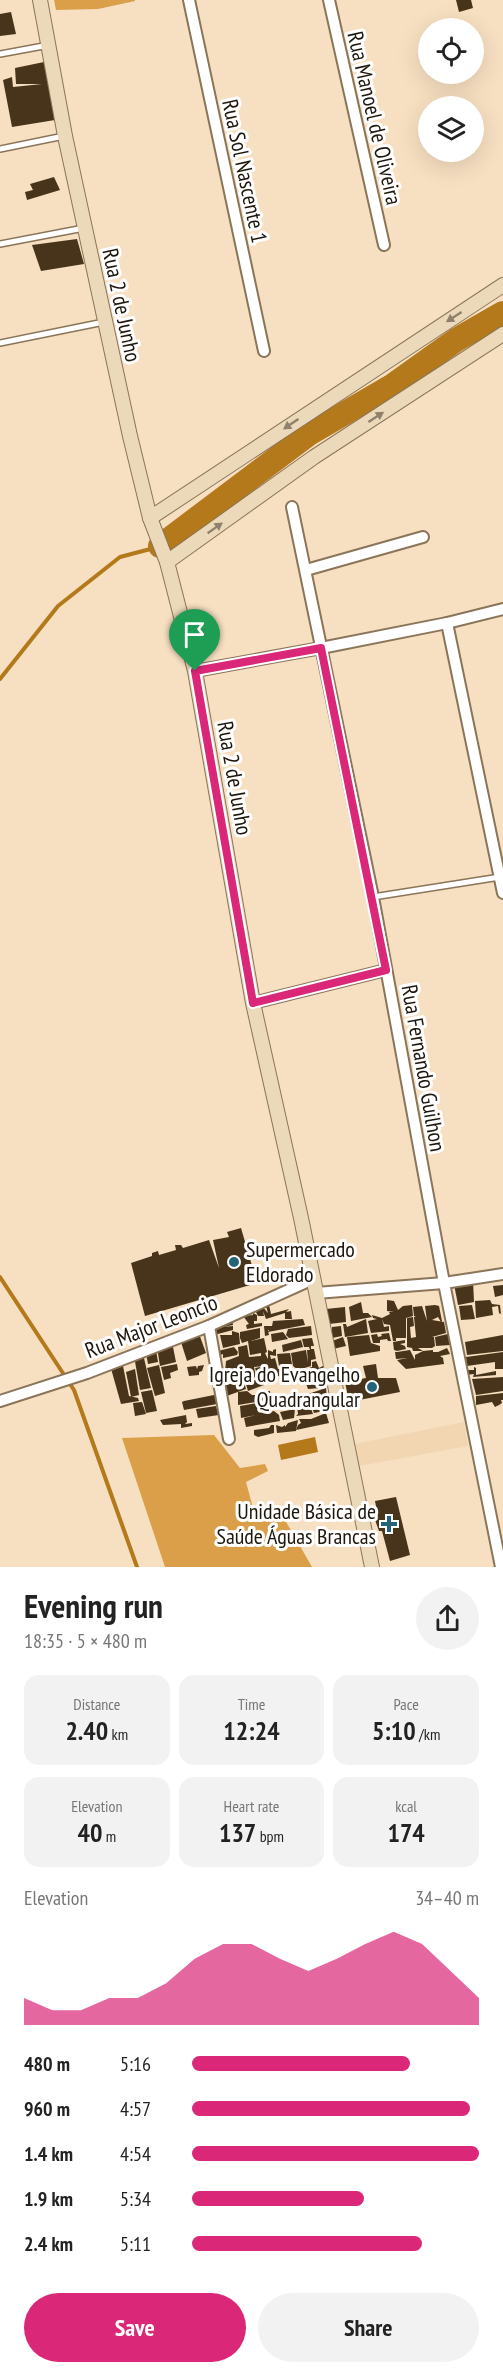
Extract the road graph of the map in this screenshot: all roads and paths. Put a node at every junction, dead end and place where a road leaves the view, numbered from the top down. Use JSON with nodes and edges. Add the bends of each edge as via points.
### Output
{"nodes":[{"id":1,"x":40,"y":0,"type":"edge"},
{"id":2,"x":189,"y":0,"type":"edge"},
{"id":3,"x":329,"y":0,"type":"edge"},
{"id":4,"x":49,"y":45,"type":"junction"},
{"id":5,"x":0,"y":54,"type":"edge"},
{"id":6,"x":65,"y":136,"type":"junction"},
{"id":7,"x":0,"y":149,"type":"edge"},
{"id":8,"x":84,"y":228,"type":"junction"},
{"id":9,"x":0,"y":244,"type":"edge"},
{"id":10,"x":384,"y":245,"type":"dead end"},
{"id":11,"x":503,"y":285,"type":"edge"},
{"id":12,"x":104,"y":322,"type":"junction"},
{"id":13,"x":503,"y":334,"type":"edge"},
{"id":14,"x":0,"y":343,"type":"edge"},
{"id":15,"x":264,"y":351,"type":"dead end"},
{"id":16,"x":292,"y":507,"type":"dead end"},
{"id":17,"x":150,"y":518,"type":"junction"},
{"id":18,"x":423,"y":537,"type":"dead end"},
{"id":19,"x":167,"y":562,"type":"junction"},
{"id":20,"x":306,"y":570,"type":"junction"},
{"id":21,"x":503,"y":609,"type":"edge"},
{"id":22,"x":447,"y":623,"type":"junction"},
{"id":23,"x":321,"y":648,"type":"junction"},
{"id":24,"x":195,"y":671,"type":"junction"},
{"id":25,"x":500,"y":877,"type":"junction"},
{"id":26,"x":503,"y":893,"type":"edge"},
{"id":27,"x":373,"y":897,"type":"junction"},
{"id":28,"x":386,"y":970,"type":"junction"},
{"id":29,"x":253,"y":1003,"type":"junction"},
{"id":30,"x":503,"y":1274,"type":"edge"},
{"id":31,"x":444,"y":1283,"type":"junction"},
{"id":32,"x":315,"y":1286,"type":"junction"},
{"id":33,"x":209,"y":1326,"type":"junction"},
{"id":34,"x":0,"y":1401,"type":"edge"},
{"id":35,"x":230,"y":1439,"type":"dead end"},
{"id":36,"x":500,"y":1547,"type":"edge"},
{"id":37,"x":372,"y":1567,"type":"edge"},
{"id":38,"x":501,"y":1567,"type":"edge"}],
"edges":[{"from":1,"to":4,"type":"street","name":"Rua 2 de Junho"},
{"from":2,"to":15,"type":"street","name":"Rua Sol Nascente 1"},
{"from":3,"to":10,"type":"street","name":"Rua Manoel de Oliveira"},
{"from":4,"to":5,"type":"lane"},
{"from":4,"to":6,"type":"street","name":"Rua 2 de Junho"},
{"from":6,"to":7,"type":"lane"},
{"from":6,"to":8,"type":"street","name":"Rua 2 de Junho"},
{"from":8,"to":9,"type":"lane"},
{"from":8,"to":12,"type":"street","name":"Rua 2 de Junho"},
{"from":11,"to":17,"type":"street","one_way":true},
{"from":12,"to":14,"type":"lane"},
{"from":12,"to":17,"type":"street","name":"Rua 2 de Junho"},
{"from":19,"to":13,"type":"street","one_way":true,"via":[[315,457]]},
{"from":16,"to":20,"type":"street","name":"Rua Fernando Guilhon"},
{"from":17,"to":19,"type":"street","name":"Rua 2 de Junho"},
{"from":18,"to":20,"type":"street"},
{"from":19,"to":24,"type":"street","name":"Rua 2 de Junho"},
{"from":20,"to":23,"type":"street","name":"Rua Fernando Guilhon"},
{"from":21,"to":22,"type":"street"},
{"from":22,"to":23,"type":"street"},
{"from":22,"to":25,"type":"street"},
{"from":23,"to":24,"type":"street"},
{"from":23,"to":27,"type":"street","name":"Rua Fernando Guilhon"},
{"from":24,"to":29,"type":"street","name":"Rua 2 de Junho"},
{"from":25,"to":26,"type":"street"},
{"from":25,"to":27,"type":"lane"},
{"from":27,"to":28,"type":"street","name":"Rua Fernando Guilhon"},
{"from":28,"to":29,"type":"street"},
{"from":28,"to":31,"type":"street","name":"Rua Fernando Guilhon"},
{"from":29,"to":32,"type":"street","name":"Rua 2 de Junho"},
{"from":30,"to":31,"type":"street","name":"Rua Major Leoncio"},
{"from":31,"to":32,"type":"street","name":"Rua Major Leoncio"},
{"from":31,"to":36,"type":"street","name":"Rua Fernando Guilhon"},
{"from":32,"to":33,"type":"street","name":"Rua Major Leoncio"},
{"from":32,"to":37,"type":"street","name":"Rua 2 de Junho"},
{"from":33,"to":34,"type":"street","name":"Rua Major Leoncio","via":[[87,1373]]},
{"from":33,"to":35,"type":"street"},
{"from":36,"to":38,"type":"street","name":"Rua Fernando Guilhon"}]}
